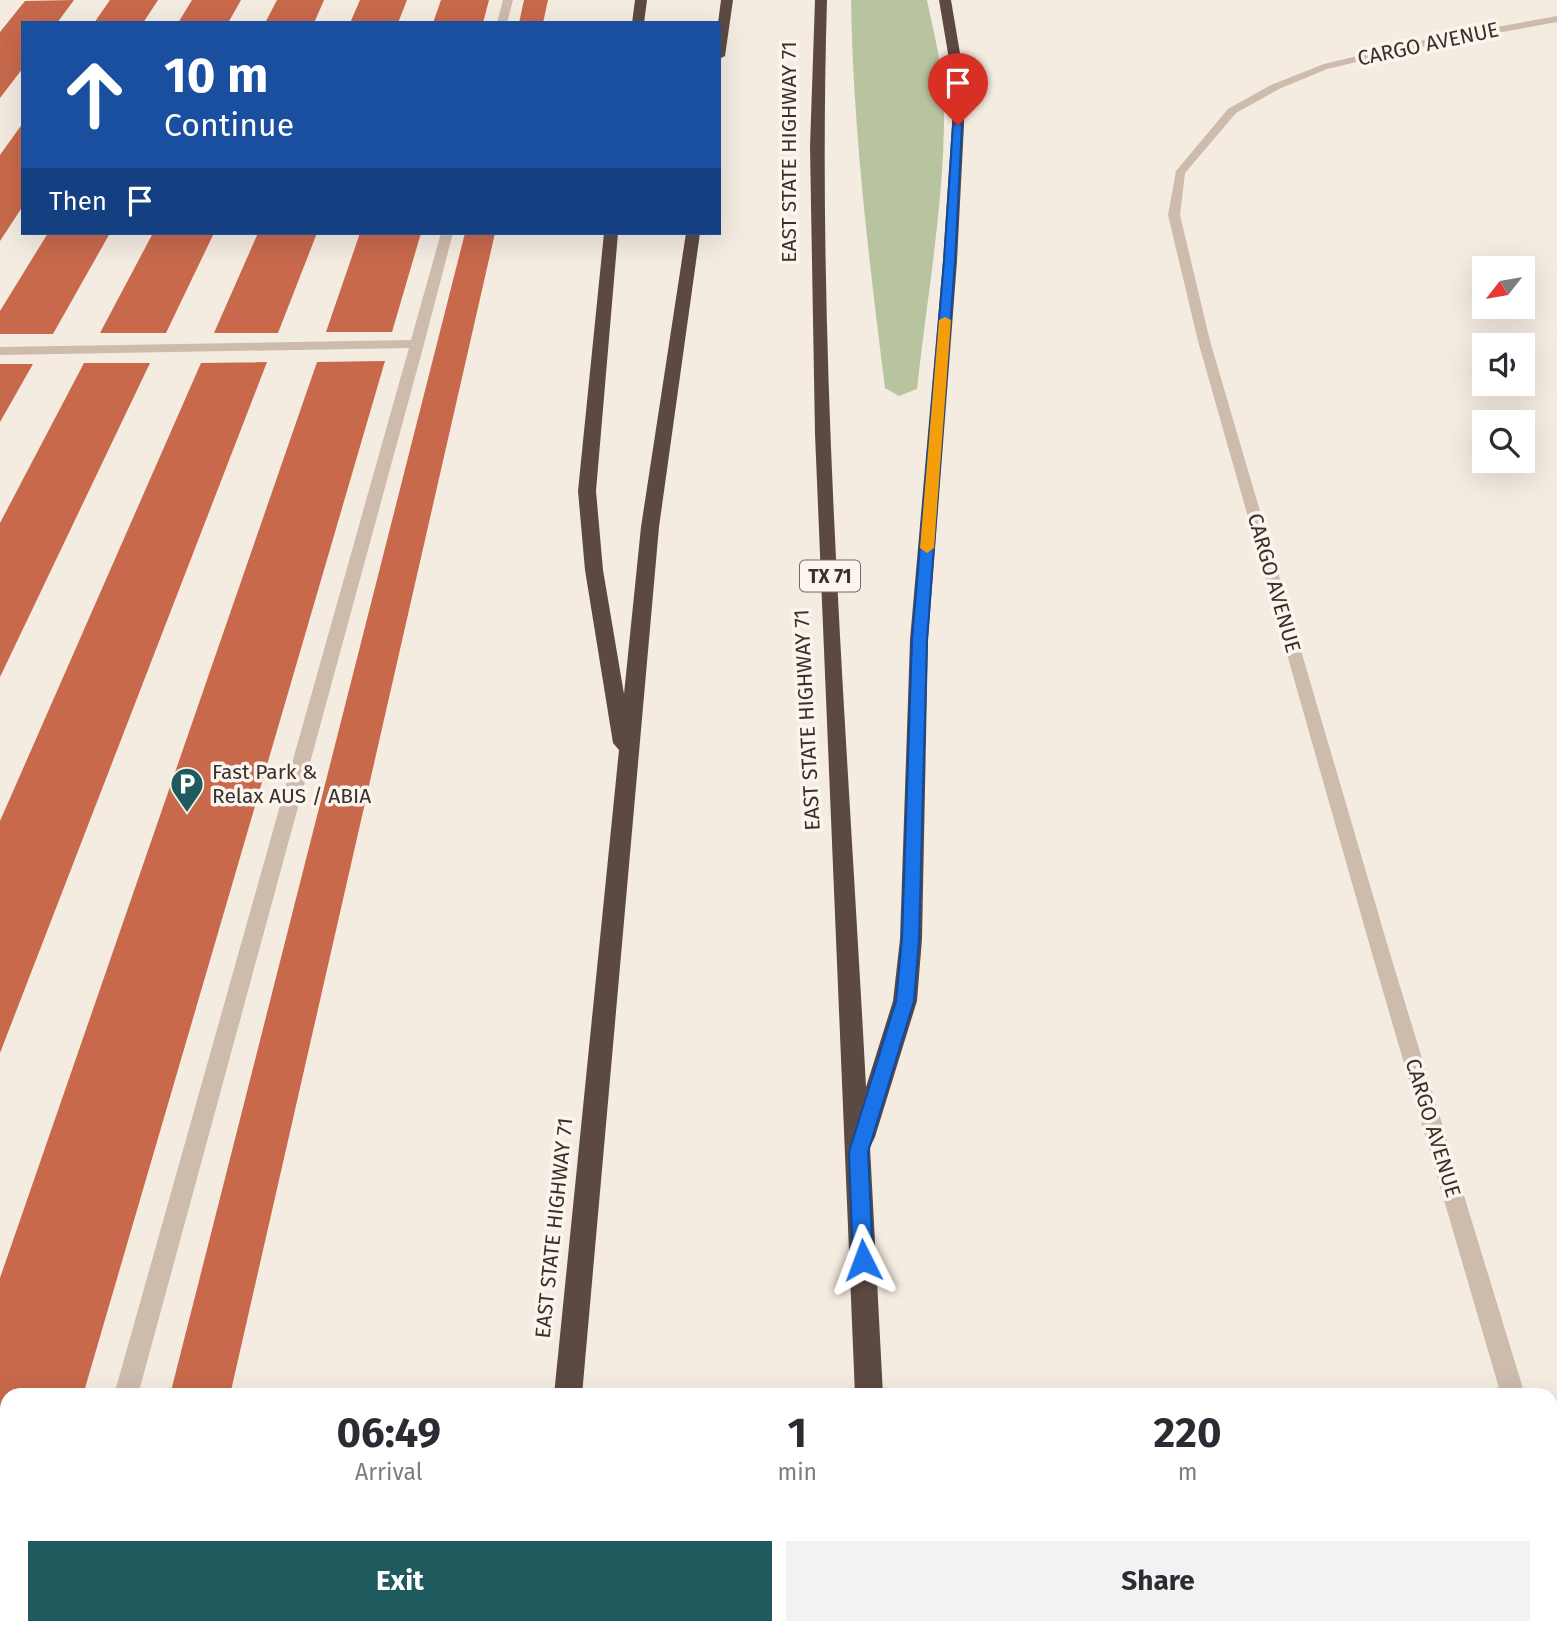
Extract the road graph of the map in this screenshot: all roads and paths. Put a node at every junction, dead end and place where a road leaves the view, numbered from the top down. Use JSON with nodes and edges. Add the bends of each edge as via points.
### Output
{"nodes":[{"id":1,"x":508,"y":0,"type":"edge"},
{"id":2,"x":641,"y":0,"type":"edge"},
{"id":3,"x":727,"y":0,"type":"edge"},
{"id":4,"x":821,"y":0,"type":"edge"},
{"id":5,"x":945,"y":0,"type":"edge"},
{"id":6,"x":1557,"y":19,"type":"edge"},
{"id":7,"x":503,"y":21,"type":"edge"},
{"id":8,"x":638,"y":21,"type":"edge"},
{"id":9,"x":721,"y":42,"type":"edge"},
{"id":10,"x":446,"y":235,"type":"edge"},
{"id":11,"x":611,"y":235,"type":"edge"},
{"id":12,"x":693,"y":235,"type":"edge"},
{"id":13,"x":418,"y":344,"type":"junction"},
{"id":14,"x":0,"y":351,"type":"edge"},
{"id":15,"x":628,"y":772,"type":"junction"},
{"id":16,"x":859,"y":1152,"type":"junction"},
{"id":17,"x":128,"y":1388,"type":"edge"},
{"id":18,"x":569,"y":1388,"type":"edge"},
{"id":19,"x":869,"y":1388,"type":"edge"},
{"id":20,"x":1511,"y":1388,"type":"edge"}],
"edges":[{"from":1,"to":7,"type":"street"},
{"from":2,"to":8,"type":"highway"},
{"from":3,"to":9,"type":"highway"},
{"from":4,"to":16,"type":"highway","name":"EAST STATE HIGHWAY 71","number":"TX 71","via":[[816,147],[823,434]]},
{"from":5,"to":16,"type":"highway","via":[[958,77],[958,125],[919,640],[911,939],[905,1001]]},
{"from":6,"to":20,"type":"street","name":"CARGO AVENUE","via":[[1324,67],[1275,87],[1232,111],[1180,173],[1174,215],[1212,368]]},
{"from":10,"to":13,"type":"street"},
{"from":11,"to":15,"type":"highway","via":[[587,491],[594,570]]},
{"from":12,"to":15,"type":"highway","name":"EAST STATE HIGHWAY 71","via":[[650,527]]},
{"from":13,"to":14,"type":"street"},
{"from":13,"to":17,"type":"street"},
{"from":15,"to":18,"type":"highway","name":"EAST STATE HIGHWAY 71"},
{"from":16,"to":19,"type":"highway","name":"EAST STATE HIGHWAY 71","number":"TX 71"}]}
